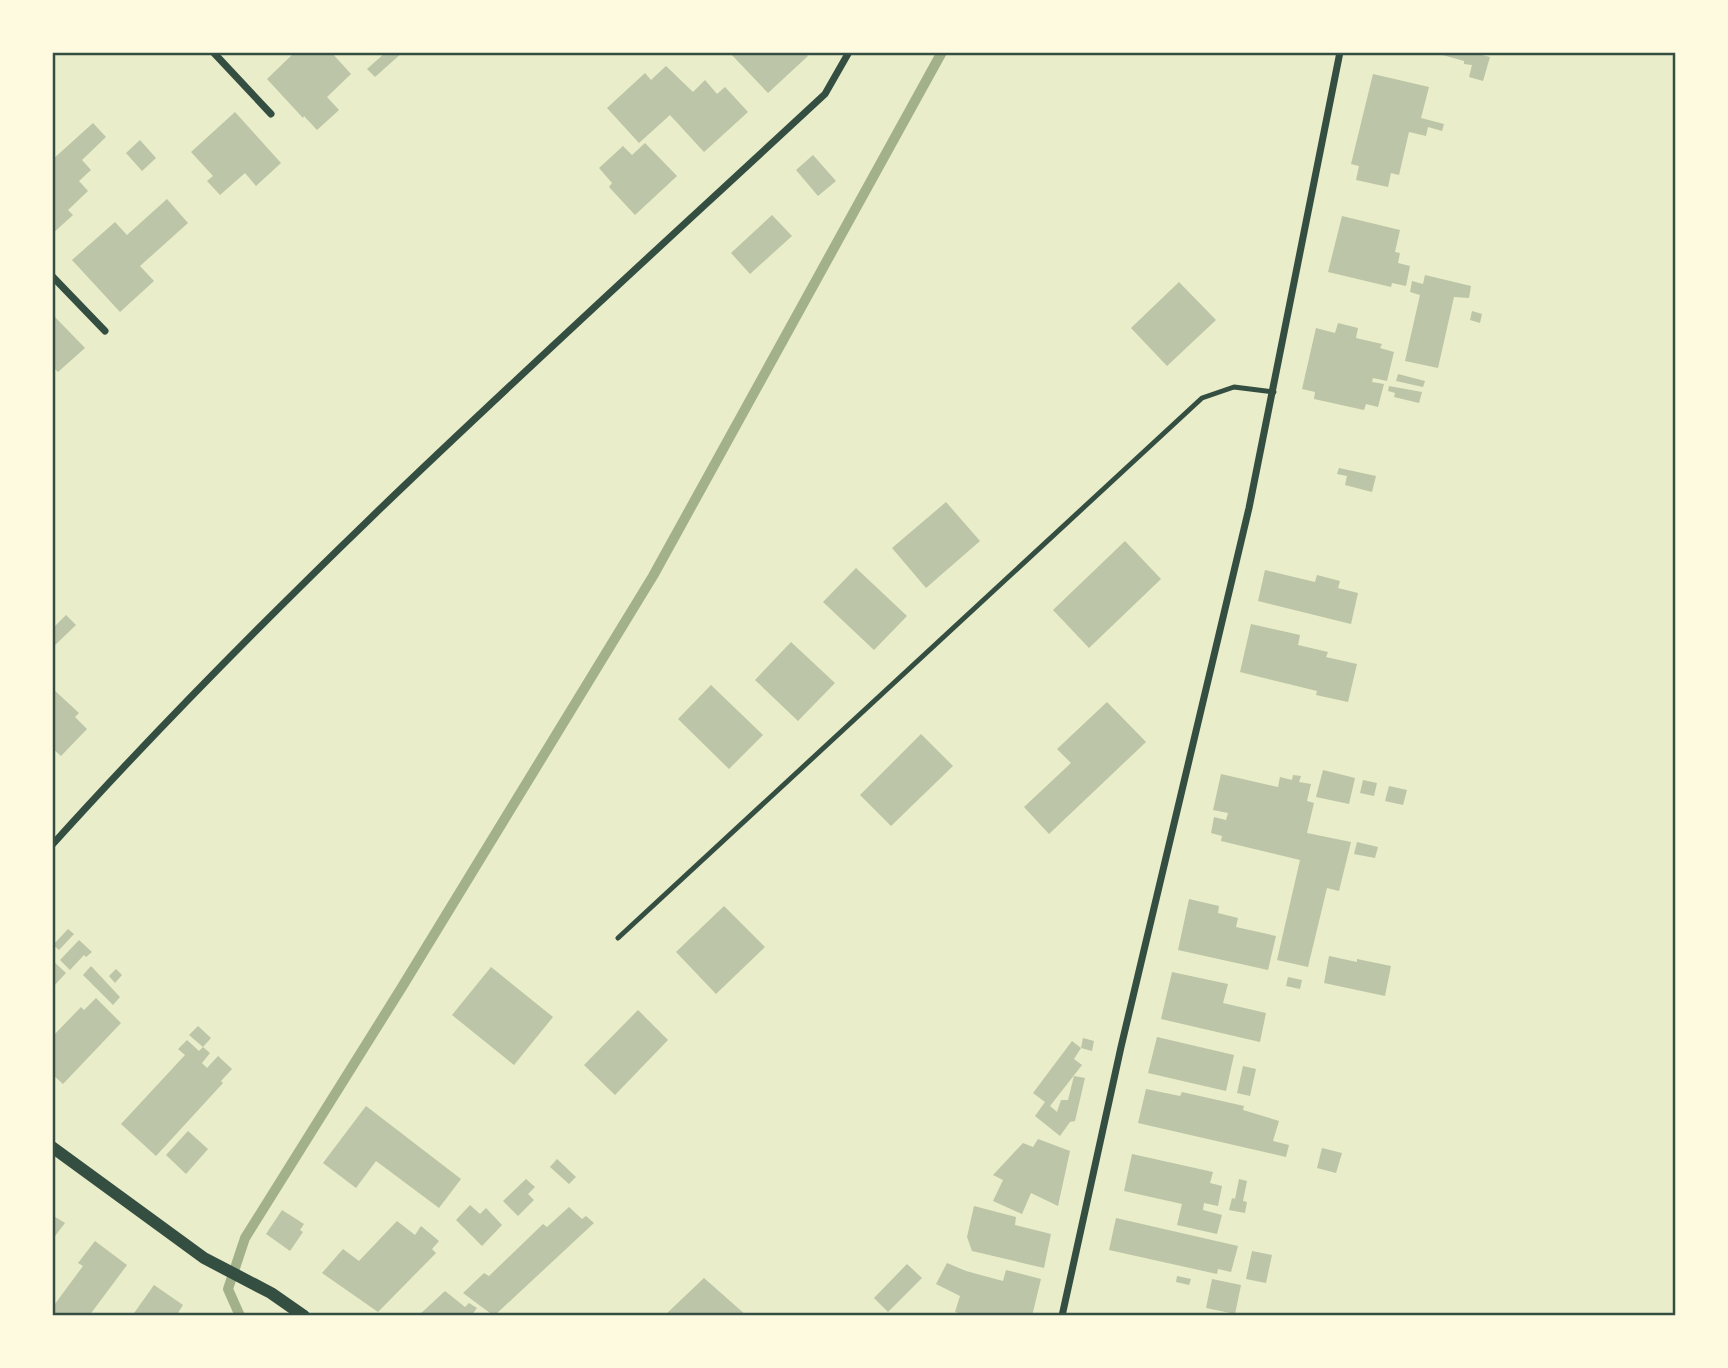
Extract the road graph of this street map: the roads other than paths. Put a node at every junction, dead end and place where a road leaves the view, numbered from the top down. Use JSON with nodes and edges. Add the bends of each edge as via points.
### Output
{"nodes":[{"id":1,"x":213,"y":52,"type":"edge"},
{"id":2,"x":849,"y":52,"type":"edge"},
{"id":3,"x":1340,"y":52,"type":"edge"},
{"id":4,"x":271,"y":114,"type":"dead end"},
{"id":5,"x":52,"y":276,"type":"edge"},
{"id":6,"x":105,"y":331,"type":"dead end"},
{"id":7,"x":1274,"y":392,"type":"junction"},
{"id":8,"x":52,"y":845,"type":"edge"},
{"id":9,"x":618,"y":938,"type":"dead end"},
{"id":10,"x":52,"y":1147,"type":"edge"},
{"id":11,"x":304,"y":1315,"type":"edge"},
{"id":12,"x":1062,"y":1315,"type":"edge"}],
"edges":[{"from":1,"to":4,"type":"street"},
{"from":2,"to":8,"type":"street","via":[[825,94],[384,504]]},
{"from":3,"to":7,"type":"street"},
{"from":5,"to":6,"type":"street"},
{"from":7,"to":9,"type":"lane","via":[[1234,387],[1202,398]]},
{"from":7,"to":12,"type":"street"},
{"from":10,"to":11,"type":"street","via":[[204,1258]]}]}
